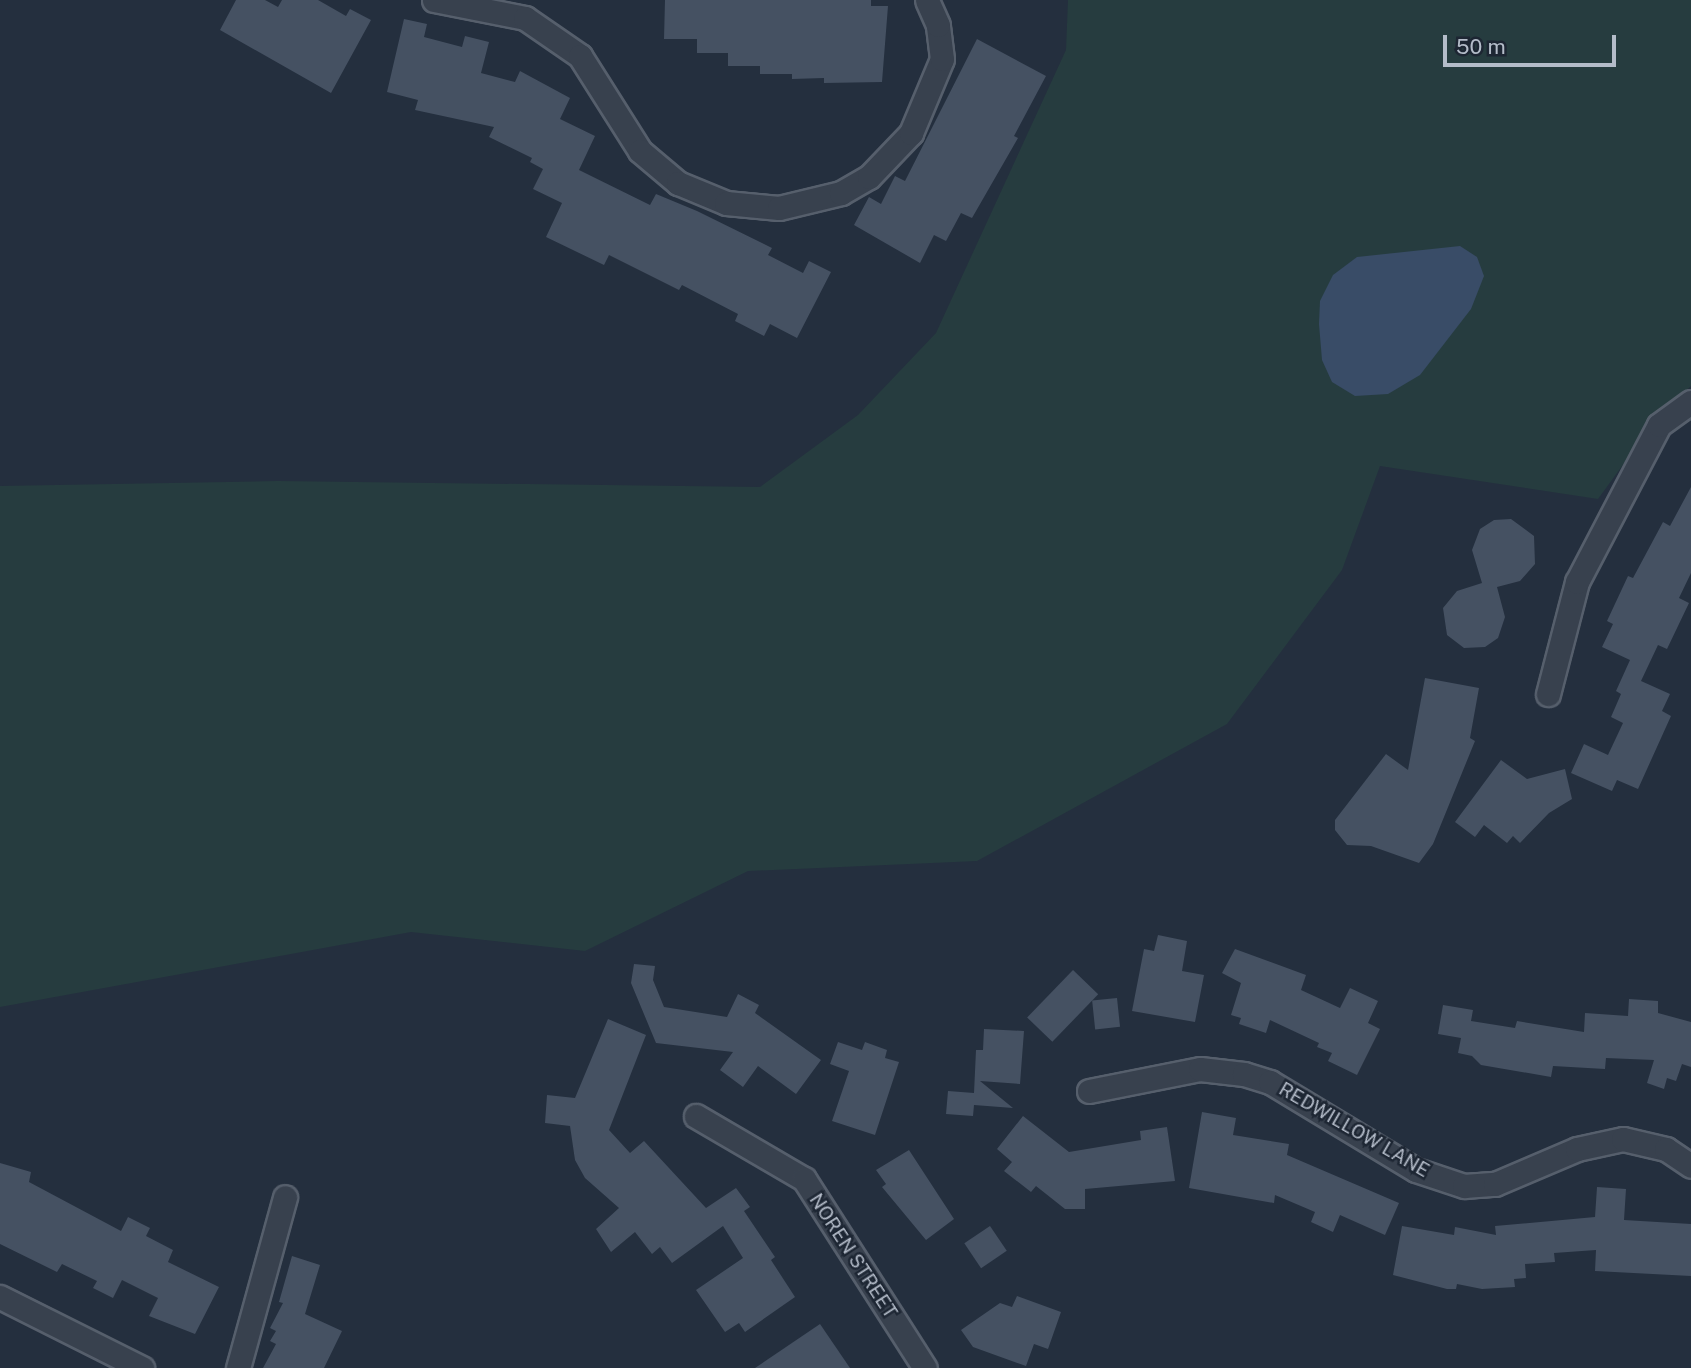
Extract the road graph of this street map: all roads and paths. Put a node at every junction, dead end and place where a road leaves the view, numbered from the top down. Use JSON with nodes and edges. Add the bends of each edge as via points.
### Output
{"nodes":[{"id":1,"x":433,"y":0,"type":"edge"},
{"id":2,"x":927,"y":0,"type":"edge"},
{"id":3,"x":498,"y":5,"type":"edge"},
{"id":4,"x":1691,"y":402,"type":"edge"},
{"id":5,"x":1548,"y":695,"type":"dead end"},
{"id":6,"x":1088,"y":1091,"type":"dead end"},
{"id":7,"x":696,"y":1116,"type":"dead end"},
{"id":8,"x":1691,"y":1166,"type":"edge"},
{"id":9,"x":285,"y":1197,"type":"dead end"},
{"id":10,"x":0,"y":1297,"type":"edge"},
{"id":11,"x":142,"y":1368,"type":"edge"},
{"id":12,"x":238,"y":1368,"type":"edge"},
{"id":13,"x":925,"y":1368,"type":"edge"}],
"edges":[{"from":1,"to":3,"type":"street"},
{"from":2,"to":3,"type":"street","via":[[938,25],[942,59],[911,133],[869,177],[841,193],[779,208],[726,204],[678,183],[640,151],[580,56]]},
{"from":4,"to":5,"type":"street","via":[[1659,425],[1577,582]]},
{"from":6,"to":8,"type":"street","name":"REDWILLOW LANE","via":[[1200,1069],[1244,1074],[1270,1082],[1416,1170],[1464,1186],[1495,1184],[1577,1149],[1623,1139],[1667,1149]]},
{"from":7,"to":13,"type":"street","name":"NOREN STREET","via":[[804,1179]]},
{"from":9,"to":12,"type":"street"},
{"from":10,"to":11,"type":"street"}]}
